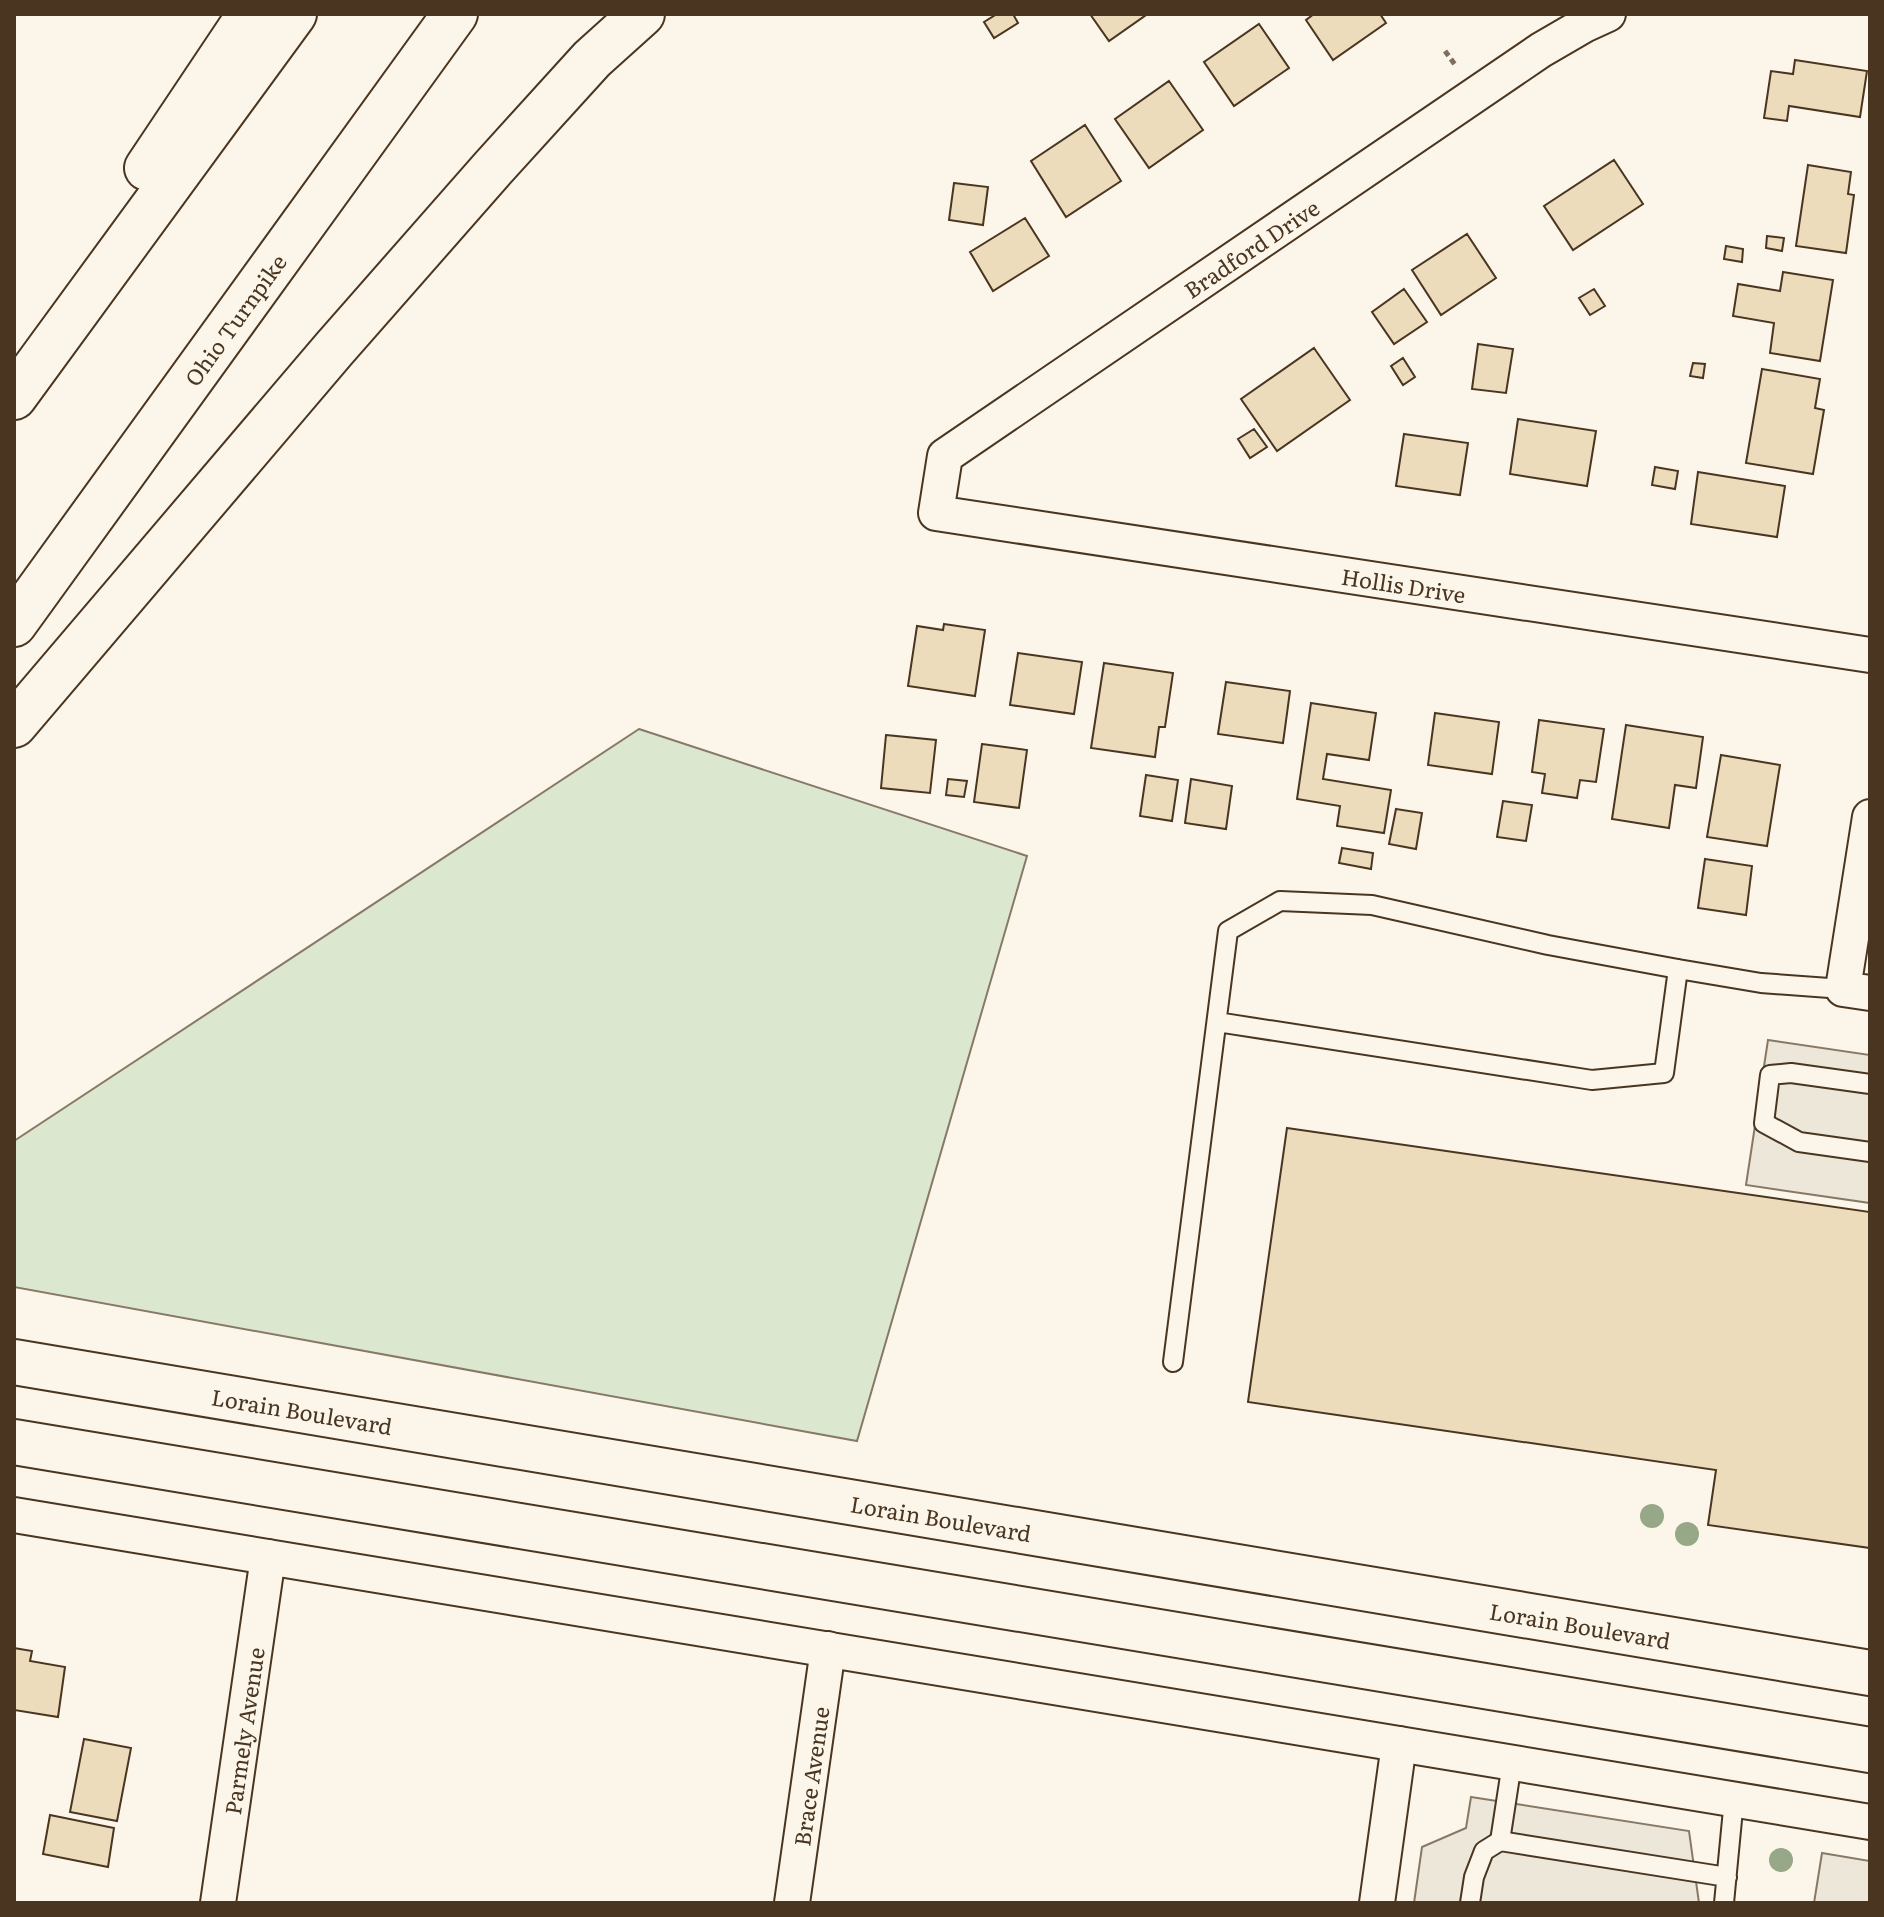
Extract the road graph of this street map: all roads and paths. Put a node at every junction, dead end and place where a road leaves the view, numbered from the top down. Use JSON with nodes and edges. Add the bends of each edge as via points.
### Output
{"nodes":[{"id":1,"x":250,"y":14,"type":"edge"},
{"id":2,"x":294,"y":14,"type":"edge"},
{"id":3,"x":455,"y":14,"type":"edge"},
{"id":4,"x":642,"y":14,"type":"edge"},
{"id":5,"x":1608,"y":14,"type":"edge"},
{"id":6,"x":14,"y":380,"type":"edge"},
{"id":7,"x":14,"y":397,"type":"edge"},
{"id":8,"x":936,"y":513,"type":"joint"},
{"id":9,"x":14,"y":624,"type":"edge"},
{"id":10,"x":1870,"y":655,"type":"edge"},
{"id":11,"x":14,"y":725,"type":"edge"},
{"id":12,"x":1870,"y":817,"type":"edge"},
{"id":13,"x":1678,"y":969,"type":"junction"},
{"id":14,"x":1857,"y":991,"type":"edge"},
{"id":15,"x":1217,"y":1022,"type":"junction"},
{"id":16,"x":1870,"y":1084,"type":"edge"},
{"id":17,"x":1870,"y":1152,"type":"edge"},
{"id":18,"x":14,"y":1362,"type":"edge"},
{"id":19,"x":1173,"y":1362,"type":"dead end"},
{"id":20,"x":14,"y":1442,"type":"edge"},
{"id":21,"x":14,"y":1515,"type":"edge"},
{"id":22,"x":268,"y":1557,"type":"junction"},
{"id":23,"x":828,"y":1649,"type":"junction"},
{"id":24,"x":1870,"y":1673,"type":"edge"},
{"id":25,"x":1399,"y":1744,"type":"junction"},
{"id":26,"x":1870,"y":1750,"type":"edge"},
{"id":27,"x":1512,"y":1763,"type":"junction"},
{"id":28,"x":1734,"y":1799,"type":"junction"},
{"id":29,"x":1870,"y":1822,"type":"edge"},
{"id":30,"x":1500,"y":1841,"type":"junction"},
{"id":31,"x":1727,"y":1877,"type":"junction"},
{"id":32,"x":218,"y":1903,"type":"edge"},
{"id":33,"x":792,"y":1903,"type":"edge"},
{"id":34,"x":1377,"y":1903,"type":"edge"},
{"id":35,"x":1470,"y":1903,"type":"edge"},
{"id":36,"x":1724,"y":1903,"type":"edge"}],
"edges":[{"from":1,"to":6,"type":"highway"},
{"from":2,"to":7,"type":"highway"},
{"from":3,"to":9,"type":"highway","name":"Ohio Turnpike"},
{"from":4,"to":11,"type":"highway","via":[[592,59],[493,168]]},
{"from":5,"to":8,"type":"street","name":"Bradford Drive","via":[[1541,50],[945,456]]},
{"from":8,"to":10,"type":"street","name":"Hollis Drive"},
{"from":12,"to":14,"type":"street"},
{"from":13,"to":14,"type":"lane"},
{"from":13,"to":15,"type":"lane","via":[[1372,905],[1280,901],[1228,931]]},
{"from":13,"to":15,"type":"lane","via":[[1664,1073],[1592,1080]]},
{"from":15,"to":19,"type":"lane"},
{"from":16,"to":17,"type":"lane","via":[[1770,1075],[1764,1123],[1799,1142]]},
{"from":18,"to":24,"type":"highway","name":"Lorain Boulevard"},
{"from":20,"to":26,"type":"highway"},
{"from":21,"to":22,"type":"street"},
{"from":22,"to":23,"type":"street"},
{"from":22,"to":32,"type":"street","name":"Parmely Avenue"},
{"from":23,"to":25,"type":"street"},
{"from":23,"to":33,"type":"street","name":"Brace Avenue"},
{"from":25,"to":27,"type":"street"},
{"from":25,"to":34,"type":"street"},
{"from":27,"to":28,"type":"street"},
{"from":27,"to":30,"type":"lane"},
{"from":28,"to":29,"type":"street"},
{"from":28,"to":31,"type":"lane"},
{"from":30,"to":31,"type":"lane"},
{"from":30,"to":35,"type":"lane","via":[[1484,1851]]},
{"from":31,"to":36,"type":"lane"}]}
